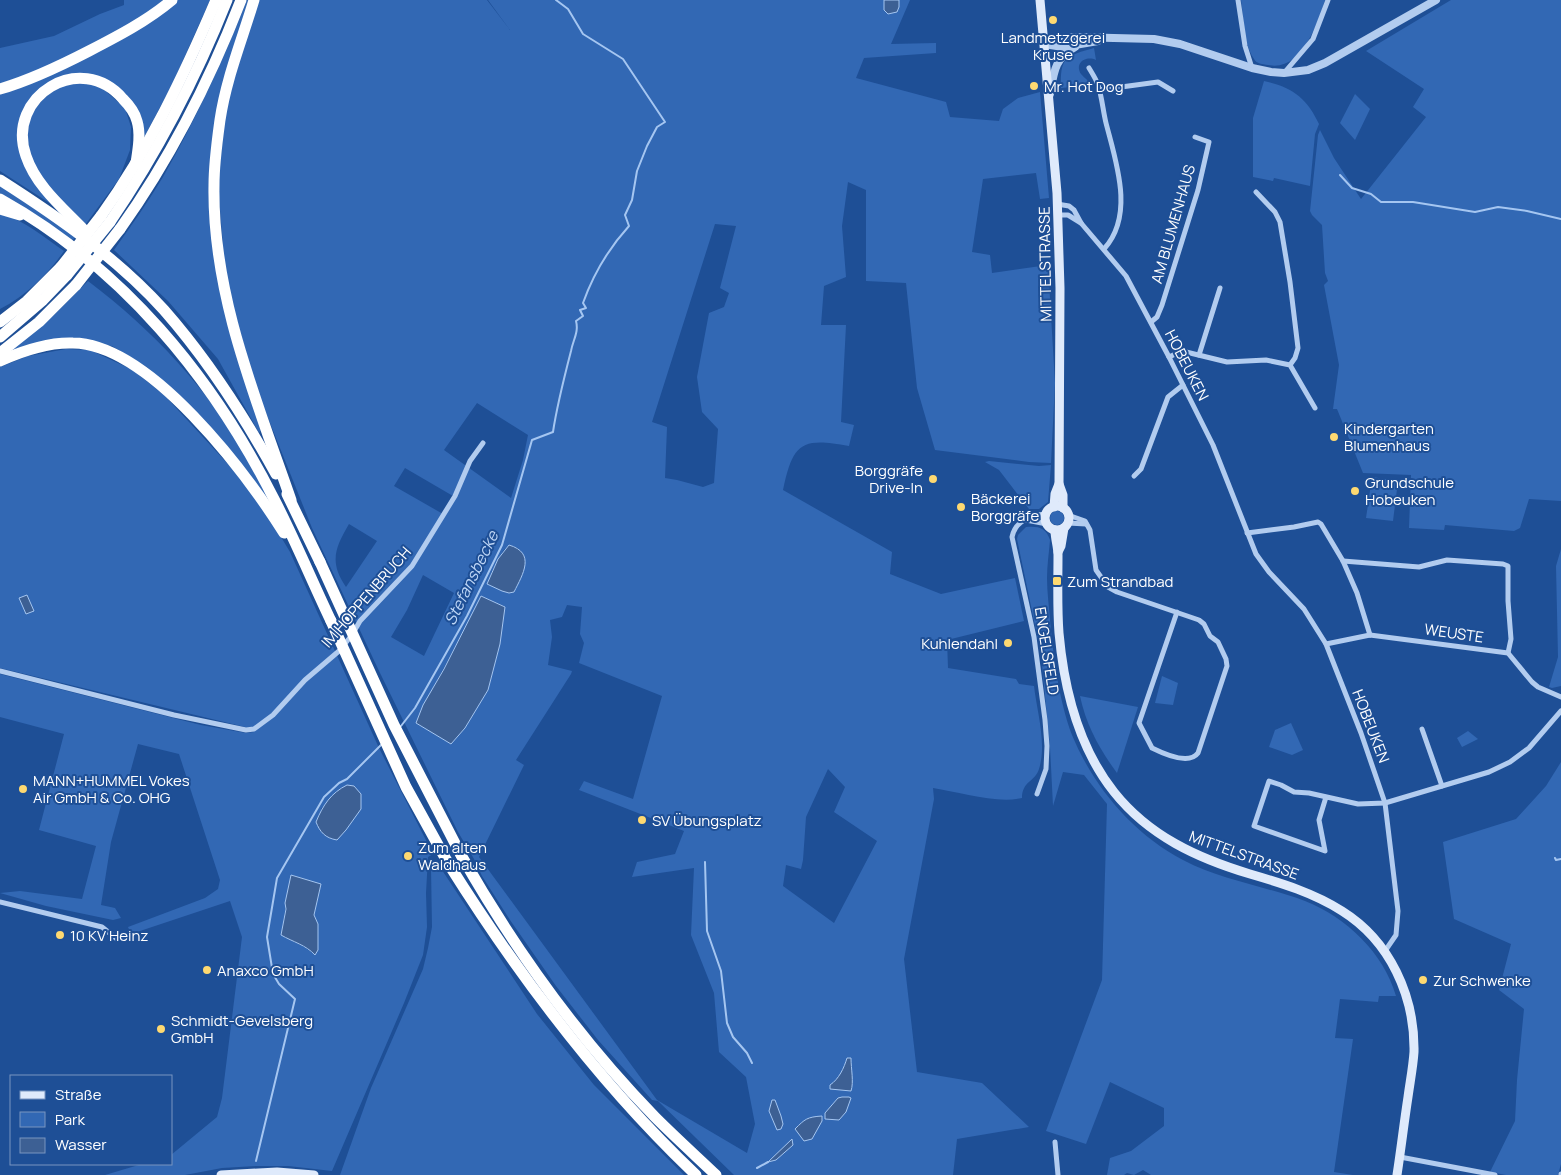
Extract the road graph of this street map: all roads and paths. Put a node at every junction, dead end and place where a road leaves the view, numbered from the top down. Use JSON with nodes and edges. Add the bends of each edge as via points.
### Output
{"nodes":[{"id":1,"x":172,"y":0,"type":"edge"},
{"id":2,"x":216,"y":0,"type":"edge"},
{"id":3,"x":227,"y":0,"type":"edge"},
{"id":4,"x":241,"y":0,"type":"edge"},
{"id":5,"x":254,"y":0,"type":"edge"},
{"id":6,"x":1040,"y":0,"type":"edge"},
{"id":7,"x":1238,"y":0,"type":"edge"},
{"id":8,"x":1328,"y":0,"type":"edge"},
{"id":9,"x":1436,"y":0,"type":"edge"},
{"id":10,"x":1108,"y":39,"type":"junction"},
{"id":11,"x":1044,"y":42,"type":"junction"},
{"id":12,"x":1076,"y":46,"type":"junction"},
{"id":13,"x":1089,"y":68,"type":"dead end"},
{"id":14,"x":1252,"y":68,"type":"junction"},
{"id":15,"x":1284,"y":73,"type":"junction"},
{"id":16,"x":0,"y":89,"type":"edge"},
{"id":17,"x":1099,"y":90,"type":"junction"},
{"id":18,"x":1173,"y":91,"type":"dead end"},
{"id":19,"x":1050,"y":98,"type":"junction"},
{"id":20,"x":1195,"y":138,"type":"dead end"},
{"id":21,"x":136,"y":163,"type":"junction"},
{"id":22,"x":0,"y":180,"type":"edge"},
{"id":23,"x":1256,"y":192,"type":"dead end"},
{"id":24,"x":0,"y":199,"type":"edge"},
{"id":25,"x":1057,"y":204,"type":"junction"},
{"id":26,"x":0,"y":209,"type":"edge"},
{"id":27,"x":1058,"y":215,"type":"junction"},
{"id":28,"x":106,"y":219,"type":"junction"},
{"id":29,"x":35,"y":220,"type":"junction"},
{"id":30,"x":1081,"y":223,"type":"junction"},
{"id":31,"x":1104,"y":249,"type":"junction"},
{"id":32,"x":113,"y":262,"type":"junction"},
{"id":33,"x":64,"y":271,"type":"junction"},
{"id":34,"x":1220,"y":288,"type":"dead end"},
{"id":35,"x":27,"y":301,"type":"junction"},
{"id":36,"x":0,"y":315,"type":"edge"},
{"id":37,"x":0,"y":322,"type":"edge"},
{"id":38,"x":1151,"y":322,"type":"junction"},
{"id":39,"x":0,"y":338,"type":"edge"},
{"id":40,"x":0,"y":353,"type":"edge"},
{"id":41,"x":1199,"y":354,"type":"junction"},
{"id":42,"x":1170,"y":357,"type":"junction"},
{"id":43,"x":0,"y":361,"type":"edge"},
{"id":44,"x":1290,"y":365,"type":"junction"},
{"id":45,"x":1183,"y":385,"type":"junction"},
{"id":46,"x":1315,"y":408,"type":"dead end"},
{"id":47,"x":483,"y":443,"type":"dead end"},
{"id":48,"x":1134,"y":476,"type":"dead end"},
{"id":49,"x":291,"y":500,"type":"junction"},
{"id":50,"x":1046,"y":514,"type":"junction"},
{"id":51,"x":1062,"y":519,"type":"junction"},
{"id":52,"x":1026,"y":520,"type":"junction"},
{"id":53,"x":1047,"y":524,"type":"junction"},
{"id":54,"x":1247,"y":532,"type":"junction"},
{"id":55,"x":1343,"y":561,"type":"junction"},
{"id":56,"x":307,"y":569,"type":"junction"},
{"id":57,"x":1176,"y":612,"type":"junction"},
{"id":58,"x":1370,"y":635,"type":"junction"},
{"id":59,"x":1326,"y":644,"type":"junction"},
{"id":60,"x":1508,"y":653,"type":"junction"},
{"id":61,"x":0,"y":671,"type":"edge"},
{"id":62,"x":1561,"y":697,"type":"edge"},
{"id":63,"x":1561,"y":712,"type":"edge"},
{"id":64,"x":1422,"y":729,"type":"dead end"},
{"id":65,"x":1442,"y":786,"type":"junction"},
{"id":66,"x":1037,"y":794,"type":"dead end"},
{"id":67,"x":1326,"y":797,"type":"junction"},
{"id":68,"x":1385,"y":803,"type":"junction"},
{"id":69,"x":0,"y":902,"type":"edge"},
{"id":70,"x":117,"y":939,"type":"dead end"},
{"id":71,"x":1384,"y":951,"type":"junction"},
{"id":72,"x":1055,"y":1142,"type":"dead end"},
{"id":73,"x":1400,"y":1157,"type":"junction"},
{"id":74,"x":714,"y":1173,"type":"edge"},
{"id":75,"x":695,"y":1174,"type":"edge"},
{"id":76,"x":221,"y":1175,"type":"edge"},
{"id":77,"x":314,"y":1175,"type":"edge"},
{"id":78,"x":1058,"y":1175,"type":"edge"},
{"id":79,"x":1397,"y":1175,"type":"edge"},
{"id":80,"x":1495,"y":1175,"type":"edge"}],
"edges":[{"from":1,"to":16,"type":"highway","via":[[99,46],[52,70]]},
{"from":2,"to":21,"type":"highway","via":[[176,90]]},
{"from":3,"to":28,"type":"highway","via":[[174,114],[133,187]]},
{"from":4,"to":40,"type":"highway","bridge":true,"via":[[188,116],[152,182],[120,229],[76,285],[39,322]]},
{"from":5,"to":49,"type":"highway","via":[[220,118],[214,186],[216,220],[222,277],[231,317]]},
{"from":6,"to":11,"type":"main road","name":"MITTELSTRASSE"},
{"from":7,"to":14,"type":"street"},
{"from":8,"to":15,"type":"street","via":[[1313,39]]},
{"from":9,"to":15,"type":"street","via":[[1325,63],[1308,70]]},
{"from":10,"to":11,"type":"street","via":[[1074,37]]},
{"from":10,"to":12,"type":"street"},
{"from":10,"to":14,"type":"street","via":[[1146,39],[1180,44]]},
{"from":11,"to":12,"type":"street","via":[[1058,48]]},
{"from":11,"to":19,"type":"main road","name":"MITTELSTRASSE"},
{"from":12,"to":19,"type":"street","via":[[1057,62]]},
{"from":13,"to":17,"type":"street"},
{"from":14,"to":15,"type":"street"},
{"from":17,"to":18,"type":"street","via":[[1158,82]]},
{"from":17,"to":31,"type":"street","via":[[1120,185],[1116,229]]},
{"from":19,"to":25,"type":"main road","name":"MITTELSTRASSE"},
{"from":20,"to":38,"type":"street","name":"AM BLUMENHAUS","via":[[1208,142],[1198,190],[1162,305]]},
{"from":21,"to":28,"type":"highway"},
{"from":21,"to":32,"type":"highway","via":[[137,122],[130,106],[108,84],[75,78],[49,87],[33,101],[21,136],[31,169]]},
{"from":22,"to":32,"type":"highway","via":[[48,210]]},
{"from":23,"to":44,"type":"street","via":[[1280,222],[1298,348]]},
{"from":24,"to":29,"type":"highway"},
{"from":25,"to":27,"type":"main road","name":"MITTELSTRASSE"},
{"from":25,"to":30,"type":"street","name":"HOBEUKEN","via":[[1069,206]]},
{"from":26,"to":29,"type":"highway"},
{"from":27,"to":30,"type":"street","name":"HOBEUKEN","via":[[1068,215]]},
{"from":27,"to":51,"type":"main road","name":"MITTELSTRASSE","via":[[1060,370],[1058,484],[1055,494]]},
{"from":28,"to":33,"type":"highway","bridge":true},
{"from":29,"to":56,"type":"highway","via":[[107,275],[182,354],[249,453]]},
{"from":30,"to":31,"type":"street","name":"HOBEUKEN"},
{"from":31,"to":38,"type":"street","name":"HOBEUKEN","via":[[1126,276]]},
{"from":32,"to":49,"type":"highway","via":[[163,309],[223,385]]},
{"from":33,"to":35,"type":"highway"},
{"from":33,"to":39,"type":"highway","via":[[43,300]]},
{"from":34,"to":41,"type":"street"},
{"from":35,"to":36,"type":"highway"},
{"from":35,"to":37,"type":"highway"},
{"from":38,"to":42,"type":"street","name":"HOBEUKEN"},
{"from":41,"to":42,"type":"street","via":[[1182,351]]},
{"from":41,"to":44,"type":"street","via":[[1227,362],[1266,360]]},
{"from":42,"to":45,"type":"street","name":"HOBEUKEN"},
{"from":43,"to":56,"type":"highway","via":[[25,351],[73,342],[116,353],[138,367],[167,391],[238,468]]},
{"from":44,"to":46,"type":"street"},
{"from":45,"to":48,"type":"street","via":[[1168,397],[1141,469]]},
{"from":45,"to":54,"type":"street","name":"HOBEUKEN","via":[[1213,445]]},
{"from":47,"to":61,"type":"street","name":"IM HOPPENBRUCH","via":[[412,566],[360,621],[338,651],[272,715],[254,728],[246,730],[174,715]]},
{"from":49,"to":74,"type":"highway","bridge":true,"via":[[394,725],[488,903],[537,976],[582,1034],[655,1117]]},
{"from":50,"to":51,"type":"main road","via":[[1050,509]]},
{"from":50,"to":52,"type":"street"},
{"from":50,"to":53,"type":"main road"},
{"from":51,"to":53,"type":"main road"},
{"from":51,"to":57,"type":"street","via":[[1086,524],[1092,534],[1096,570],[1108,587]]},
{"from":51,"to":71,"type":"main road","name":"MITTELSTRASSE","via":[[1055,541],[1058,552],[1059,634],[1069,694],[1088,750],[1114,792],[1144,823],[1170,842],[1202,858],[1303,891],[1340,910],[1362,926]]},
{"from":52,"to":53,"type":"street"},
{"from":52,"to":66,"type":"street","name":"ENGELSFELD","via":[[1016,526],[1012,537],[1037,652],[1046,720],[1046,769]]},
{"from":54,"to":55,"type":"street","via":[[1318,522]]},
{"from":54,"to":59,"type":"street","name":"HOBEUKEN","via":[[1262,564],[1304,609]]},
{"from":55,"to":58,"type":"street"},
{"from":55,"to":60,"type":"street","via":[[1419,567],[1448,560],[1508,566],[1511,639]]},
{"from":56,"to":75,"type":"highway","bridge":true,"via":[[406,787],[448,863],[526,982],[573,1042]]},
{"from":57,"to":57,"type":"street","via":[[1202,622],[1218,642],[1227,662],[1198,753],[1187,759],[1152,748],[1139,723]]},
{"from":58,"to":59,"type":"street","name":"WEUSTE"},
{"from":58,"to":60,"type":"street","name":"WEUSTE"},
{"from":59,"to":68,"type":"street","name":"HOBEUKEN"},
{"from":60,"to":62,"type":"street","via":[[1538,687]]},
{"from":63,"to":65,"type":"street","via":[[1529,748],[1510,762]]},
{"from":64,"to":65,"type":"street"},
{"from":65,"to":68,"type":"street"},
{"from":67,"to":67,"type":"street","via":[[1294,792],[1269,781],[1254,826],[1325,851],[1319,820]]},
{"from":67,"to":68,"type":"street","via":[[1358,804]]},
{"from":68,"to":71,"type":"street","name":"HOBEUKEN","via":[[1398,911],[1396,935]]},
{"from":69,"to":70,"type":"street","via":[[102,927]]},
{"from":71,"to":73,"type":"main road","name":"MITTELSTRASSE","via":[[1399,976],[1413,1024],[1412,1066]]},
{"from":72,"to":78,"type":"street"},
{"from":73,"to":79,"type":"main road","name":"MITTELSTRASSE"},
{"from":73,"to":80,"type":"street"},
{"from":76,"to":77,"type":"main road","via":[[277,1172]]}]}
